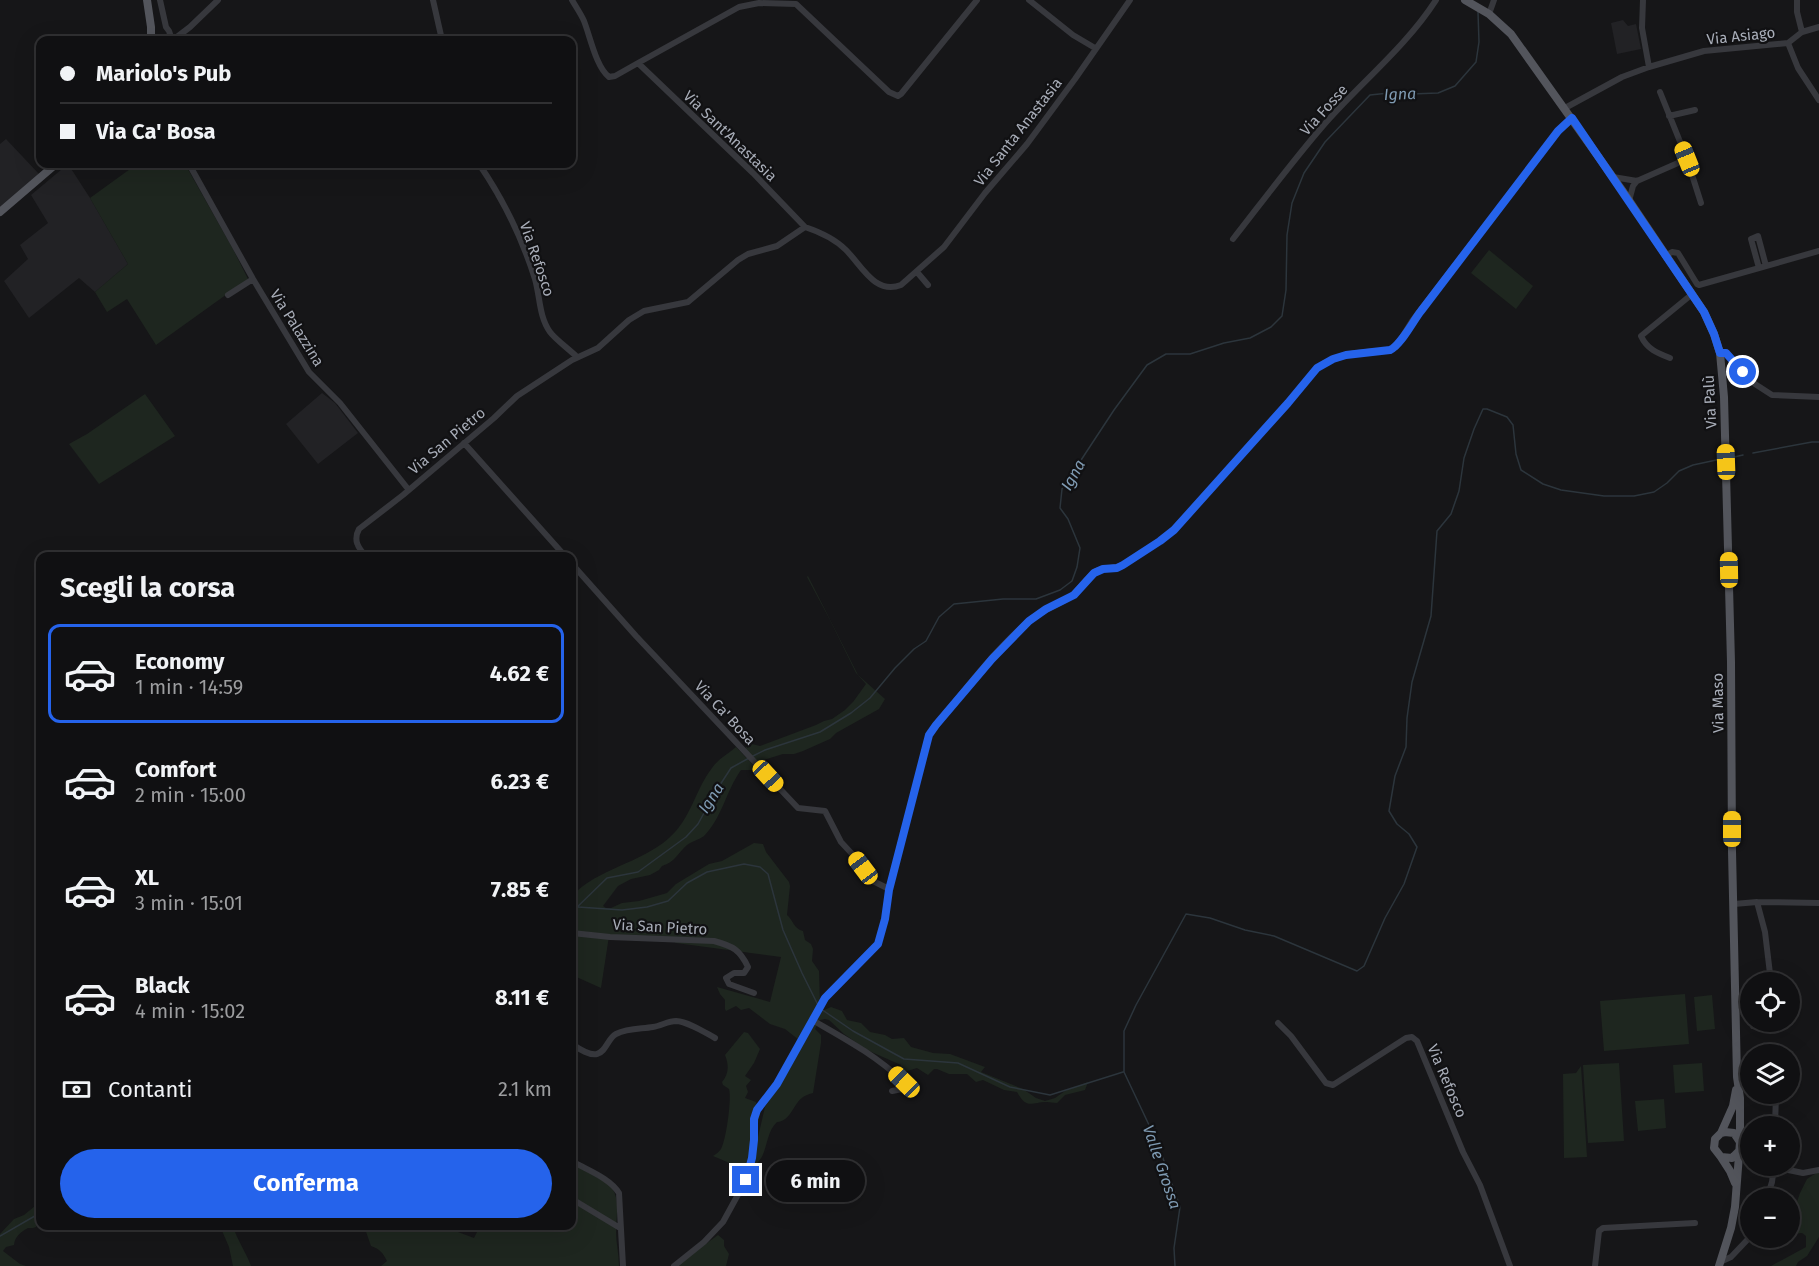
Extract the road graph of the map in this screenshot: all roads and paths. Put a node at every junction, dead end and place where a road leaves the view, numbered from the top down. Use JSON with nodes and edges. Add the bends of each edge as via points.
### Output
{"nodes":[{"id":1,"x":147,"y":0,"type":"edge"},
{"id":2,"x":160,"y":0,"type":"edge"},
{"id":3,"x":218,"y":0,"type":"edge"},
{"id":4,"x":433,"y":0,"type":"edge"},
{"id":5,"x":572,"y":0,"type":"edge"},
{"id":6,"x":977,"y":0,"type":"edge"},
{"id":7,"x":1029,"y":0,"type":"edge"},
{"id":8,"x":1130,"y":0,"type":"edge"},
{"id":9,"x":1436,"y":0,"type":"edge"},
{"id":10,"x":1494,"y":0,"type":"edge"},
{"id":11,"x":1643,"y":0,"type":"edge"},
{"id":12,"x":1797,"y":0,"type":"edge"},
{"id":13,"x":1466,"y":1,"type":"edge"},
{"id":14,"x":796,"y":2,"type":"edge"},
{"id":15,"x":1487,"y":13,"type":"junction"},
{"id":16,"x":1819,"y":27,"type":"edge"},
{"id":17,"x":1802,"y":32,"type":"junction"},
{"id":18,"x":153,"y":36,"type":"edge"},
{"id":19,"x":172,"y":36,"type":"edge"},
{"id":20,"x":178,"y":36,"type":"edge"},
{"id":21,"x":441,"y":36,"type":"edge"},
{"id":22,"x":1788,"y":43,"type":"junction"},
{"id":23,"x":1095,"y":48,"type":"junction"},
{"id":24,"x":638,"y":63,"type":"junction"},
{"id":25,"x":1649,"y":67,"type":"junction"},
{"id":26,"x":1660,"y":92,"type":"dead end"},
{"id":27,"x":1819,"y":100,"type":"edge"},
{"id":28,"x":1565,"y":108,"type":"junction"},
{"id":29,"x":1695,"y":110,"type":"dead end"},
{"id":30,"x":1669,"y":116,"type":"junction"},
{"id":31,"x":1572,"y":118,"type":"junction"},
{"id":32,"x":1687,"y":159,"type":"junction"},
{"id":33,"x":51,"y":168,"type":"edge"},
{"id":34,"x":191,"y":168,"type":"edge"},
{"id":35,"x":483,"y":168,"type":"edge"},
{"id":36,"x":1613,"y":177,"type":"junction"},
{"id":37,"x":1634,"y":183,"type":"junction"},
{"id":38,"x":1622,"y":190,"type":"junction"},
{"id":39,"x":1629,"y":201,"type":"junction"},
{"id":40,"x":1701,"y":203,"type":"dead end"},
{"id":41,"x":0,"y":212,"type":"edge"},
{"id":42,"x":805,"y":227,"type":"junction"},
{"id":43,"x":1233,"y":239,"type":"dead end"},
{"id":44,"x":1819,"y":251,"type":"edge"},
{"id":45,"x":1667,"y":258,"type":"junction"},
{"id":46,"x":1766,"y":266,"type":"junction"},
{"id":47,"x":1759,"y":268,"type":"junction"},
{"id":48,"x":917,"y":272,"type":"junction"},
{"id":49,"x":253,"y":279,"type":"junction"},
{"id":50,"x":928,"y":285,"type":"dead end"},
{"id":51,"x":1691,"y":294,"type":"junction"},
{"id":52,"x":228,"y":295,"type":"dead end"},
{"id":53,"x":1720,"y":353,"type":"junction"},
{"id":54,"x":577,"y":357,"type":"junction"},
{"id":55,"x":1670,"y":358,"type":"dead end"},
{"id":56,"x":1819,"y":397,"type":"edge"},
{"id":57,"x":464,"y":443,"type":"junction"},
{"id":58,"x":408,"y":489,"type":"junction"},
{"id":59,"x":1727,"y":501,"type":"joint"},
{"id":60,"x":363,"y":552,"type":"edge"},
{"id":61,"x":561,"y":552,"type":"edge"},
{"id":62,"x":576,"y":568,"type":"edge"},
{"id":63,"x":889,"y":890,"type":"junction"},
{"id":64,"x":1756,"y":902,"type":"junction"},
{"id":65,"x":1819,"y":903,"type":"edge"},
{"id":66,"x":1734,"y":904,"type":"junction"},
{"id":67,"x":576,"y":933,"type":"edge"},
{"id":68,"x":1770,"y":972,"type":"edge"},
{"id":69,"x":754,"y":993,"type":"dead end"},
{"id":70,"x":814,"y":1021,"type":"junction"},
{"id":71,"x":1278,"y":1023,"type":"dead end"},
{"id":72,"x":715,"y":1038,"type":"dead end"},
{"id":73,"x":576,"y":1046,"type":"edge"},
{"id":74,"x":1737,"y":1077,"type":"junction"},
{"id":75,"x":892,"y":1092,"type":"dead end"},
{"id":76,"x":1740,"y":1116,"type":"edge"},
{"id":77,"x":1721,"y":1133,"type":"junction"},
{"id":78,"x":1740,"y":1140,"type":"edge"},
{"id":79,"x":1740,"y":1150,"type":"joint"},
{"id":80,"x":1721,"y":1157,"type":"junction"},
{"id":81,"x":576,"y":1163,"type":"edge"},
{"id":82,"x":1819,"y":1170,"type":"edge"},
{"id":83,"x":1800,"y":1172,"type":"edge"},
{"id":84,"x":1736,"y":1184,"type":"junction"},
{"id":85,"x":576,"y":1201,"type":"edge"},
{"id":86,"x":1695,"y":1223,"type":"dead end"},
{"id":87,"x":620,"y":1228,"type":"junction"},
{"id":88,"x":1740,"y":1247,"type":"edge"},
{"id":89,"x":1719,"y":1264,"type":"edge"},
{"id":90,"x":623,"y":1266,"type":"edge"},
{"id":91,"x":674,"y":1266,"type":"edge"},
{"id":92,"x":1510,"y":1266,"type":"edge"},
{"id":93,"x":1595,"y":1266,"type":"edge"}],
"edges":[{"from":1,"to":18,"type":"main road"},
{"from":2,"to":19,"type":"street"},
{"from":3,"to":20,"type":"street"},
{"from":4,"to":21,"type":"street"},
{"from":5,"to":24,"type":"street","via":[[609,77]]},
{"from":6,"to":14,"type":"street","via":[[898,96],[889,92]]},
{"from":7,"to":23,"type":"street"},
{"from":8,"to":23,"type":"street","name":"Via Santa Anastasia"},
{"from":9,"to":43,"type":"street","name":"Via Fosse","via":[[1423,19],[1322,126]]},
{"from":10,"to":15,"type":"street"},
{"from":11,"to":25,"type":"street","via":[[1642,28]]},
{"from":12,"to":17,"type":"street"},
{"from":13,"to":15,"type":"main road","name":"Via Palù"},
{"from":14,"to":24,"type":"street","via":[[739,7]]},
{"from":15,"to":28,"type":"main road","name":"Via Palù","via":[[1511,34]]},
{"from":16,"to":17,"type":"street"},
{"from":17,"to":22,"type":"street","name":"Via Asiago"},
{"from":22,"to":25,"type":"street","name":"Via Asiago","via":[[1704,51]]},
{"from":22,"to":27,"type":"street","via":[[1798,68]]},
{"from":23,"to":48,"type":"street","name":"Via Santa Anastasia","via":[[1028,144],[944,247]]},
{"from":24,"to":42,"type":"street","name":"Via Sant'Anastasia"},
{"from":25,"to":28,"type":"street","name":"Via Asiago"},
{"from":26,"to":30,"type":"street"},
{"from":28,"to":31,"type":"main road","name":"Via Palù"},
{"from":29,"to":30,"type":"street"},
{"from":30,"to":32,"type":"street"},
{"from":31,"to":36,"type":"main road","name":"Via Palù"},
{"from":31,"to":63,"type":"street","via":[[1558,131],[1396,347],[1346,355],[1317,368],[1174,530],[1123,565],[1094,573],[1074,595],[1029,621],[992,659],[929,735]]},
{"from":32,"to":37,"type":"street"},
{"from":32,"to":40,"type":"street"},
{"from":33,"to":41,"type":"main road"},
{"from":34,"to":49,"type":"street","name":"Via Palazzina"},
{"from":35,"to":54,"type":"street","name":"Via Refosco","via":[[521,241],[550,332]]},
{"from":36,"to":37,"type":"street"},
{"from":36,"to":38,"type":"main road","name":"Via Palù"},
{"from":37,"to":38,"type":"street","via":[[1624,185]]},
{"from":37,"to":39,"type":"street"},
{"from":38,"to":39,"type":"main road","name":"Via Palù"},
{"from":39,"to":45,"type":"main road","name":"Via Palù"},
{"from":42,"to":48,"type":"street","name":"Via Santa Anastasia","via":[[839,244],[881,286],[895,288]]},
{"from":42,"to":54,"type":"street","via":[[777,246],[738,260],[688,302],[644,311],[598,348]]},
{"from":44,"to":46,"type":"street"},
{"from":45,"to":47,"type":"street","via":[[1672,252],[1678,253],[1697,284]]},
{"from":45,"to":51,"type":"main road","name":"Via Palù"},
{"from":46,"to":47,"type":"street"},
{"from":46,"to":47,"type":"street","via":[[1758,236],[1751,238]]},
{"from":48,"to":50,"type":"street"},
{"from":49,"to":52,"type":"street"},
{"from":49,"to":58,"type":"street","name":"Via Palazzina","via":[[309,372],[340,403]]},
{"from":51,"to":53,"type":"main road","name":"Via Palù","via":[[1704,312]]},
{"from":51,"to":55,"type":"street","via":[[1641,336],[1654,352]]},
{"from":53,"to":56,"type":"street","via":[[1726,353],[1755,384],[1772,395]]},
{"from":53,"to":59,"type":"main road","name":"Via Palù"},
{"from":54,"to":57,"type":"street","name":"Via San Pietro","via":[[517,396]]},
{"from":57,"to":58,"type":"street","name":"Via San Pietro"},
{"from":57,"to":61,"type":"street"},
{"from":58,"to":60,"type":"street","name":"Via San Pietro","via":[[359,529],[356,542]]},
{"from":59,"to":66,"type":"main road","name":"Via Maso"},
{"from":62,"to":63,"type":"street","name":"Via Ca' Bosa","via":[[798,808],[825,811],[841,843],[873,881]]},
{"from":63,"to":70,"type":"street","via":[[878,944],[825,998]]},
{"from":64,"to":65,"type":"street"},
{"from":64,"to":66,"type":"street"},
{"from":64,"to":68,"type":"street","via":[[1765,932]]},
{"from":66,"to":74,"type":"main road","name":"Via Maso"},
{"from":67,"to":69,"type":"street","name":"Via San Pietro","via":[[730,945],[743,956],[748,968],[726,978],[729,984]]},
{"from":70,"to":75,"type":"street","via":[[885,1064],[904,1082],[902,1089]]},
{"from":70,"to":91,"type":"street","via":[[757,1110],[752,1158],[736,1201],[716,1232]]},
{"from":71,"to":92,"type":"street","name":"Via Refosco","via":[[1326,1083],[1333,1085],[1406,1038],[1417,1041],[1480,1185]]},
{"from":72,"to":73,"type":"street","via":[[676,1021],[620,1032],[597,1054]]},
{"from":74,"to":76,"type":"main road"},
{"from":74,"to":77,"type":"main road","via":[[1733,1106]]},
{"from":77,"to":78,"type":"main road","via":[[1734,1133]]},
{"from":77,"to":80,"type":"main road","via":[[1714,1143]]},
{"from":79,"to":80,"type":"main road","via":[[1732,1158]]},
{"from":79,"to":84,"type":"main road"},
{"from":80,"to":84,"type":"main road"},
{"from":81,"to":87,"type":"street","via":[[615,1187],[619,1194]]},
{"from":82,"to":83,"type":"street"},
{"from":84,"to":89,"type":"main road","via":[[1731,1228]]},
{"from":85,"to":87,"type":"street"},
{"from":86,"to":93,"type":"street","via":[[1603,1228],[1599,1231]]},
{"from":87,"to":90,"type":"street"},
{"from":88,"to":89,"type":"street"}]}
